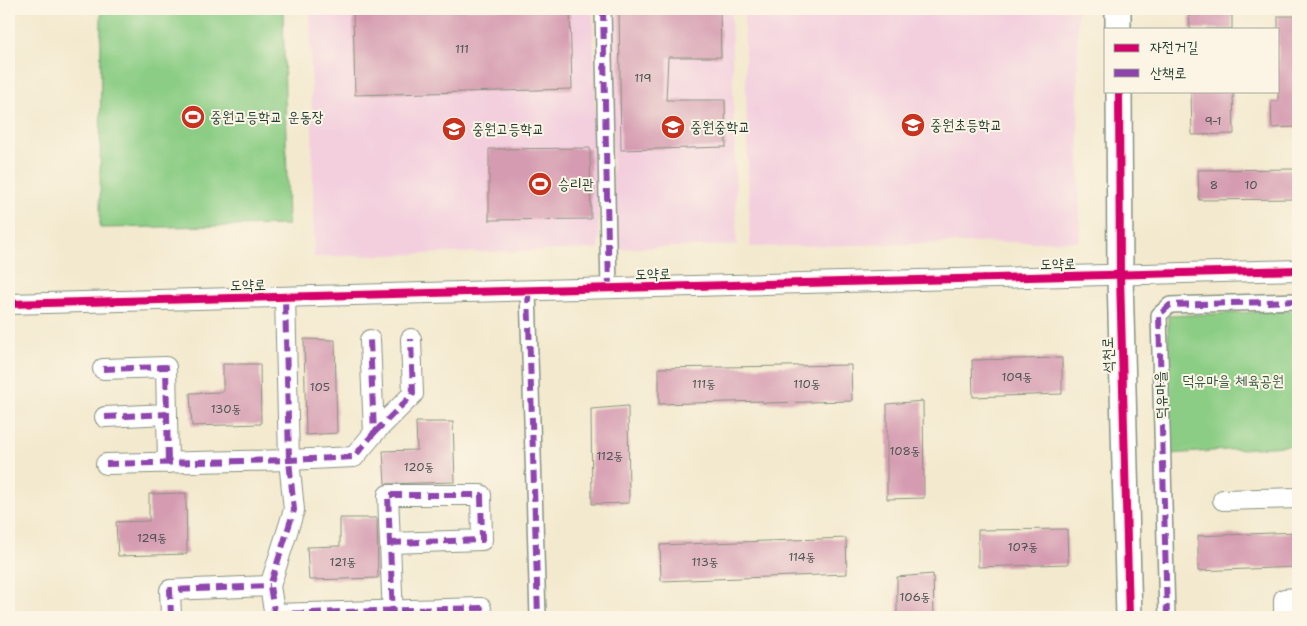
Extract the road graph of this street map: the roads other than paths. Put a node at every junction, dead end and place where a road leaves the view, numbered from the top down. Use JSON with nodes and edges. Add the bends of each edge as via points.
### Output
{"nodes":[{"id":1,"x":603,"y":9,"type":"edge"},
{"id":2,"x":1118,"y":9,"type":"edge"},
{"id":3,"x":1118,"y":28,"type":"edge"},
{"id":4,"x":1119,"y":92,"type":"edge"},
{"id":5,"x":1298,"y":270,"type":"edge"},
{"id":6,"x":1120,"y":276,"type":"junction"},
{"id":7,"x":609,"y":289,"type":"junction"},
{"id":8,"x":528,"y":291,"type":"junction"},
{"id":9,"x":285,"y":297,"type":"junction"},
{"id":10,"x":1298,"y":301,"type":"edge"},
{"id":11,"x":9,"y":304,"type":"edge"},
{"id":12,"x":411,"y":339,"type":"dead end"},
{"id":13,"x":370,"y":340,"type":"dead end"},
{"id":14,"x":103,"y":369,"type":"dead end"},
{"id":15,"x":167,"y":414,"type":"junction"},
{"id":16,"x":105,"y":417,"type":"dead end"},
{"id":17,"x":374,"y":433,"type":"junction"},
{"id":18,"x":288,"y":460,"type":"junction"},
{"id":19,"x":168,"y":463,"type":"junction"},
{"id":20,"x":106,"y":464,"type":"dead end"},
{"id":21,"x":1298,"y":498,"type":"edge"},
{"id":22,"x":1223,"y":500,"type":"dead end"},
{"id":23,"x":390,"y":543,"type":"junction"},
{"id":24,"x":270,"y":586,"type":"junction"},
{"id":25,"x":1298,"y":598,"type":"edge"},
{"id":26,"x":393,"y":614,"type":"edge"},
{"id":27,"x":275,"y":615,"type":"edge"},
{"id":28,"x":171,"y":617,"type":"edge"},
{"id":29,"x":482,"y":617,"type":"edge"},
{"id":30,"x":538,"y":617,"type":"edge"},
{"id":31,"x":1129,"y":617,"type":"edge"},
{"id":32,"x":1167,"y":617,"type":"edge"},
{"id":33,"x":1284,"y":617,"type":"edge"}],
"edges":[{"from":1,"to":7,"type":"street"},
{"from":2,"to":3,"type":"street"},
{"from":4,"to":6,"type":"street","name":"석천로"},
{"from":5,"to":6,"type":"street","name":"도약로"},
{"from":6,"to":7,"type":"street","name":"도약로"},
{"from":6,"to":31,"type":"street","name":"석천로"},
{"from":7,"to":8,"type":"street","name":"도약로"},
{"from":8,"to":9,"type":"street","name":"도약로"},
{"from":8,"to":30,"type":"street"},
{"from":9,"to":11,"type":"street","name":"도약로"},
{"from":9,"to":18,"type":"street"},
{"from":10,"to":32,"type":"street","name":"덕유마을","via":[[1170,305],[1159,315]]},
{"from":12,"to":17,"type":"street","via":[[413,394]]},
{"from":13,"to":17,"type":"street"},
{"from":14,"to":15,"type":"street","via":[[166,368]]},
{"from":15,"to":16,"type":"street"},
{"from":15,"to":19,"type":"street"},
{"from":17,"to":18,"type":"street","via":[[354,456]]},
{"from":18,"to":19,"type":"street"},
{"from":18,"to":24,"type":"street","via":[[294,510]]},
{"from":19,"to":20,"type":"street"},
{"from":21,"to":22,"type":"street"},
{"from":23,"to":23,"type":"street","via":[[388,495],[481,495],[482,540]]},
{"from":23,"to":26,"type":"street"},
{"from":24,"to":27,"type":"street"},
{"from":24,"to":28,"type":"street","via":[[170,590]]},
{"from":25,"to":33,"type":"street","via":[[1284,599]]},
{"from":26,"to":27,"type":"street"},
{"from":26,"to":29,"type":"street","via":[[481,608]]}]}
